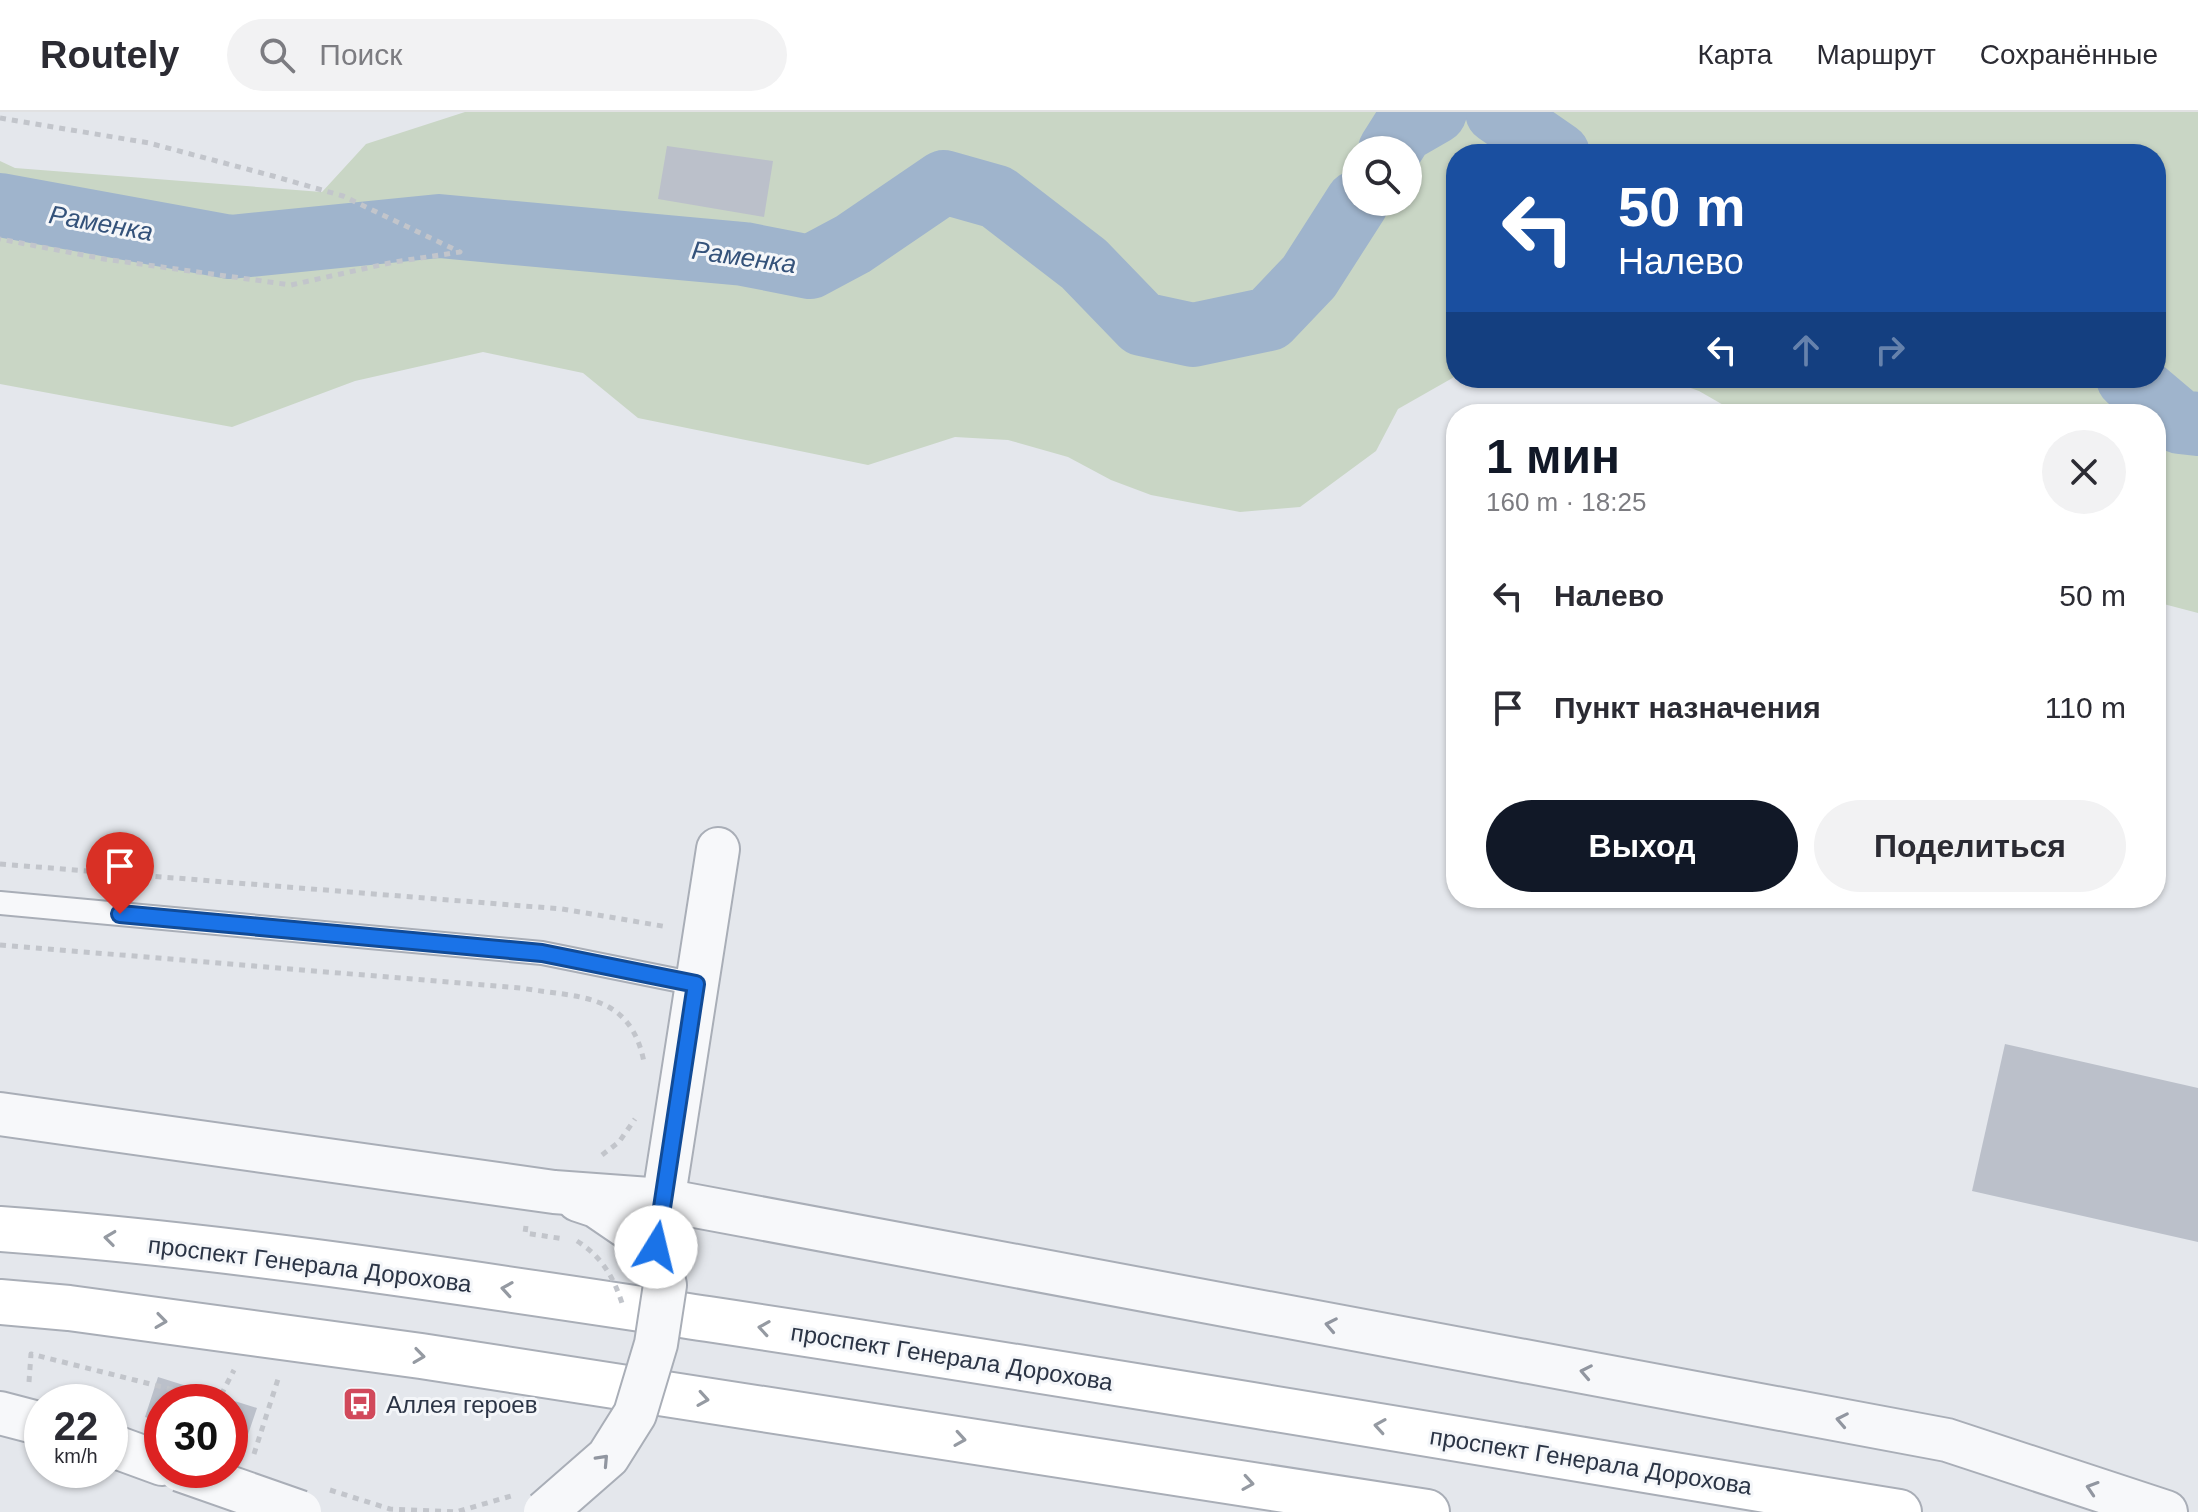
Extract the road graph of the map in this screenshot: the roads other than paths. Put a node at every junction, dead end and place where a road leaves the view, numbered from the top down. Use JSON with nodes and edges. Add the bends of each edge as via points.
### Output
{"nodes":[{"id":1,"x":718,"y":849,"type":"dead end"},
{"id":2,"x":0,"y":903,"type":"edge"},
{"id":3,"x":696,"y":984,"type":"junction"},
{"id":4,"x":0,"y":1114,"type":"edge"},
{"id":5,"x":554,"y":1192,"type":"junction"},
{"id":6,"x":663,"y":1200,"type":"junction"},
{"id":7,"x":0,"y":1229,"type":"edge"},
{"id":8,"x":656,"y":1247,"type":"junction"},
{"id":9,"x":0,"y":1302,"type":"edge"},
{"id":10,"x":248,"y":1486,"type":"edge"},
{"id":11,"x":311,"y":1500,"type":"edge"},
{"id":12,"x":532,"y":1503,"type":"edge"},
{"id":13,"x":1427,"y":1512,"type":"edge"},
{"id":14,"x":1899,"y":1512,"type":"edge"},
{"id":15,"x":2166,"y":1512,"type":"edge"}],
"edges":[{"from":1,"to":3,"type":"street"},
{"from":2,"to":3,"type":"lane","via":[[542,953]]},
{"from":3,"to":6,"type":"street"},
{"from":4,"to":5,"type":"street"},
{"from":5,"to":6,"type":"street"},
{"from":5,"to":8,"type":"street","via":[[596,1206]]},
{"from":6,"to":8,"type":"street"},
{"from":15,"to":6,"type":"street","one_way":true,"via":[[1947,1440]]},
{"from":14,"to":7,"type":"main road","name":"проспект Генерала Дорохова","one_way":true,"via":[[957,1357],[430,1277]]},
{"from":12,"to":8,"type":"street","one_way":true,"bridge":true,"via":[[608,1457],[635,1414],[656,1344],[665,1285]]},
{"from":9,"to":13,"type":"main road","one_way":true,"via":[[421,1356]]},
{"from":10,"to":11,"type":"street","bridge":true}]}
